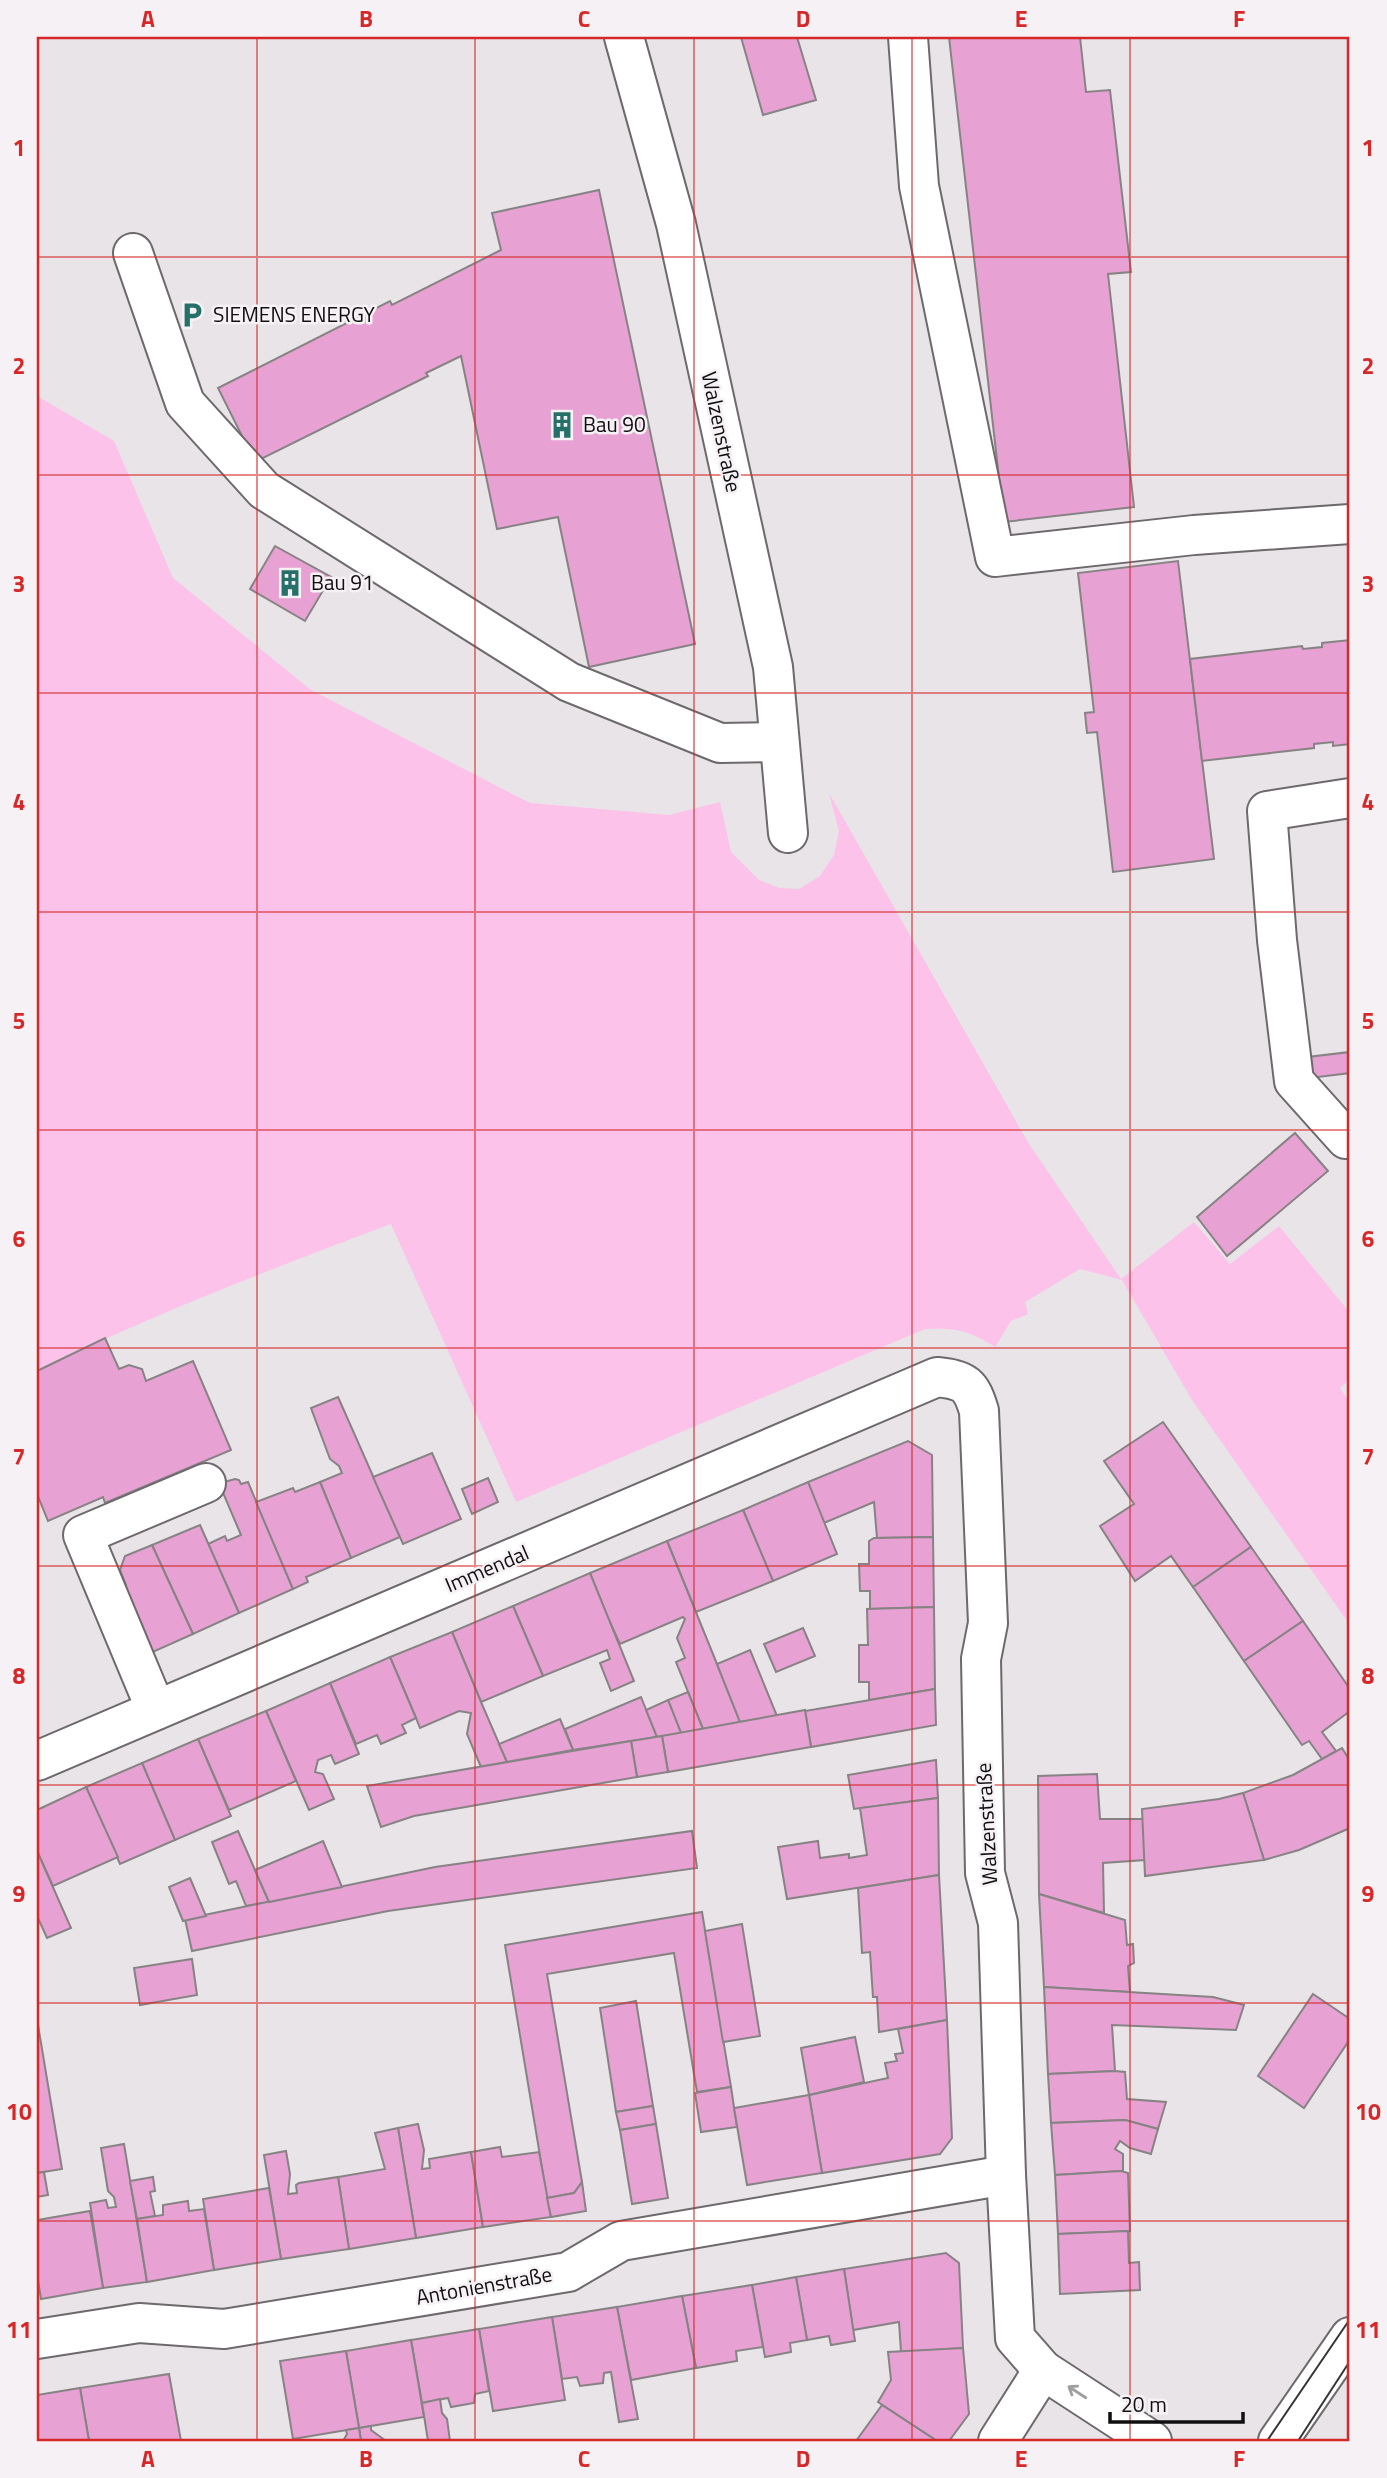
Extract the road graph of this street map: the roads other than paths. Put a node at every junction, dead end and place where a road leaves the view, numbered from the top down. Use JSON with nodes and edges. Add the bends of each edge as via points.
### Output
{"nodes":[{"id":1,"x":624,"y":37,"type":"edge"},
{"id":2,"x":908,"y":37,"type":"edge"},
{"id":3,"x":133,"y":253,"type":"dead end"},
{"id":4,"x":1350,"y":524,"type":"edge"},
{"id":5,"x":779,"y":742,"type":"junction"},
{"id":6,"x":1350,"y":798,"type":"edge"},
{"id":7,"x":788,"y":833,"type":"dead end"},
{"id":8,"x":1350,"y":1135,"type":"edge"},
{"id":9,"x":937,"y":1377,"type":"joint"},
{"id":10,"x":206,"y":1483,"type":"dead end"},
{"id":11,"x":156,"y":1710,"type":"junction"},
{"id":12,"x":37,"y":1761,"type":"edge"},
{"id":13,"x":1006,"y":2175,"type":"junction"},
{"id":14,"x":1350,"y":2337,"type":"edge"},
{"id":15,"x":37,"y":2339,"type":"edge"},
{"id":16,"x":1043,"y":2370,"type":"junction"},
{"id":17,"x":998,"y":2441,"type":"edge"},
{"id":18,"x":1152,"y":2441,"type":"edge"},
{"id":19,"x":1278,"y":2441,"type":"edge"}],
"edges":[{"from":1,"to":5,"type":"street","name":"Walzenstraße","via":[[676,224],[773,667]]},
{"from":2,"to":4,"type":"street","via":[[919,186],[995,557]]},
{"from":3,"to":5,"type":"street","via":[[184,403],[264,490],[569,682],[720,743]]},
{"from":5,"to":7,"type":"street","name":"Walzenstraße"},
{"from":6,"to":8,"type":"street","via":[[1267,811],[1276,940],[1294,1081],[1346,1139]]},
{"from":9,"to":11,"type":"street","name":"Immendal"},
{"from":9,"to":13,"type":"street","name":"Walzenstraße","via":[[957,1379],[972,1390],[979,1411],[988,1623],[981,1659],[985,1874],[998,1923]]},
{"from":10,"to":11,"type":"street","via":[[83,1535]]},
{"from":11,"to":12,"type":"street","name":"Immendal"},
{"from":13,"to":15,"type":"street","name":"Antonienstraße","via":[[621,2241],[568,2272],[224,2329],[139,2323]]},
{"from":13,"to":16,"type":"street","name":"Walzenstraße","via":[[1015,2338]]},
{"from":14,"to":19,"type":"street"},
{"from":16,"to":17,"type":"street"},
{"from":18,"to":16,"type":"street","name":"Walzenstraße","one_way":true}]}
